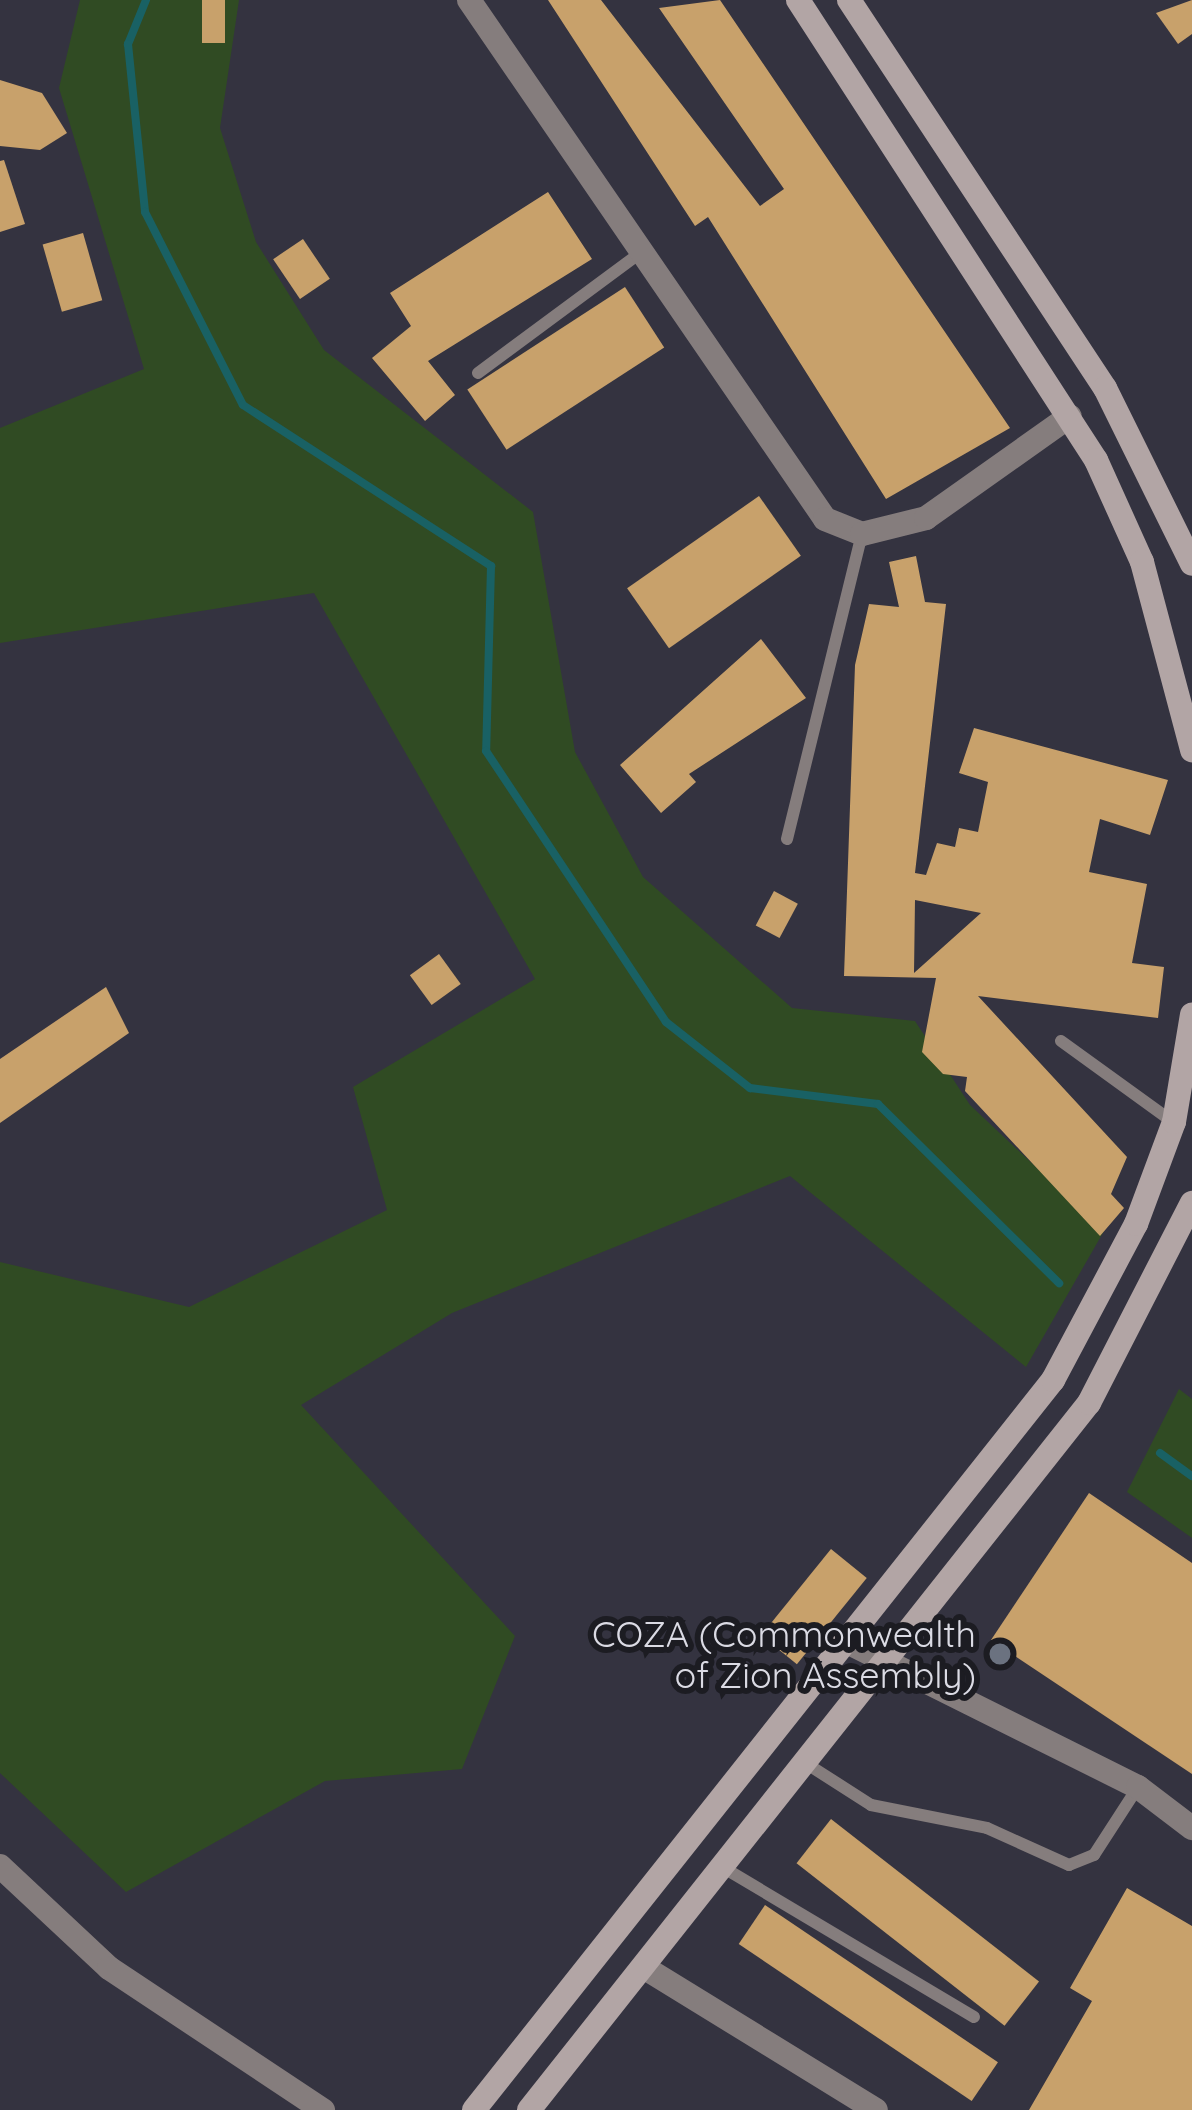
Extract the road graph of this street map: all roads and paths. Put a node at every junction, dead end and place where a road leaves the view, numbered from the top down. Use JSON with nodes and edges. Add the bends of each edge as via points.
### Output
{"nodes":[{"id":1,"x":469,"y":0,"type":"edge"},
{"id":2,"x":798,"y":0,"type":"edge"},
{"id":3,"x":849,"y":0,"type":"edge"},
{"id":4,"x":639,"y":254,"type":"junction"},
{"id":5,"x":478,"y":374,"type":"dead end"},
{"id":6,"x":1070,"y":416,"type":"junction"},
{"id":7,"x":862,"y":534,"type":"junction"},
{"id":8,"x":1192,"y":564,"type":"edge"},
{"id":9,"x":1192,"y":750,"type":"edge"},
{"id":10,"x":788,"y":839,"type":"dead end"},
{"id":11,"x":1192,"y":1015,"type":"edge"},
{"id":12,"x":1061,"y":1041,"type":"dead end"},
{"id":13,"x":1190,"y":1046,"type":"edge"},
{"id":14,"x":1174,"y":1122,"type":"junction"},
{"id":15,"x":1192,"y":1203,"type":"edge"},
{"id":16,"x":851,"y":1644,"type":"junction"},
{"id":17,"x":884,"y":1666,"type":"junction"},
{"id":18,"x":807,"y":1764,"type":"junction"},
{"id":19,"x":1138,"y":1787,"type":"junction"},
{"id":20,"x":1192,"y":1828,"type":"edge"},
{"id":21,"x":0,"y":1866,"type":"edge"},
{"id":22,"x":724,"y":1868,"type":"junction"},
{"id":23,"x":645,"y":1968,"type":"junction"},
{"id":24,"x":974,"y":2017,"type":"dead end"},
{"id":25,"x":322,"y":2110,"type":"edge"},
{"id":26,"x":474,"y":2110,"type":"edge"},
{"id":27,"x":529,"y":2110,"type":"edge"},
{"id":28,"x":876,"y":2110,"type":"edge"}],
"edges":[{"from":1,"to":4,"type":"street"},
{"from":2,"to":6,"type":"street"},
{"from":3,"to":8,"type":"street","via":[[1105,388]]},
{"from":4,"to":5,"type":"lane"},
{"from":4,"to":7,"type":"street","via":[[800,496]]},
{"from":6,"to":7,"type":"street","via":[[926,518]]},
{"from":6,"to":9,"type":"street","via":[[1142,562]]},
{"from":7,"to":10,"type":"lane"},
{"from":11,"to":13,"type":"street"},
{"from":12,"to":14,"type":"lane"},
{"from":13,"to":14,"type":"street"},
{"from":14,"to":16,"type":"street","via":[[1136,1224],[1053,1380]]},
{"from":15,"to":17,"type":"street","via":[[1089,1403]]},
{"from":16,"to":17,"type":"street"},
{"from":16,"to":26,"type":"street"},
{"from":17,"to":18,"type":"street"},
{"from":17,"to":19,"type":"street"},
{"from":18,"to":19,"type":"lane","via":[[871,1805],[987,1828],[1070,1865],[1094,1855]]},
{"from":18,"to":22,"type":"street"},
{"from":19,"to":20,"type":"street"},
{"from":21,"to":25,"type":"street","via":[[110,1969]]},
{"from":22,"to":23,"type":"street"},
{"from":22,"to":24,"type":"lane"},
{"from":23,"to":27,"type":"street"},
{"from":23,"to":28,"type":"street"}]}
